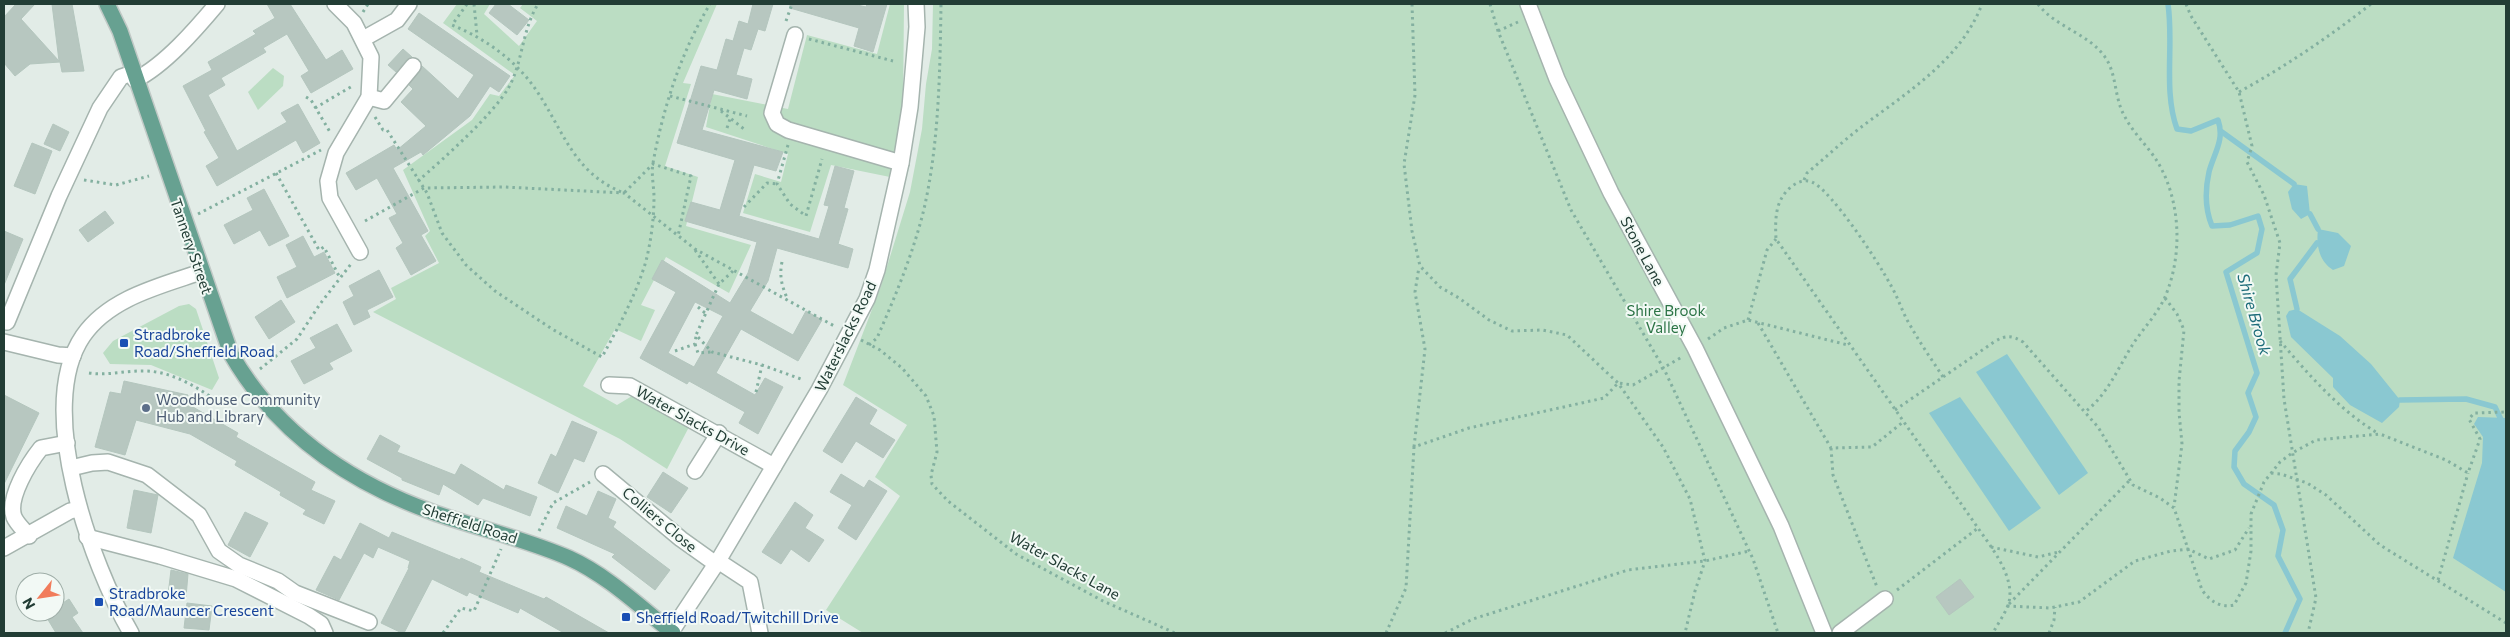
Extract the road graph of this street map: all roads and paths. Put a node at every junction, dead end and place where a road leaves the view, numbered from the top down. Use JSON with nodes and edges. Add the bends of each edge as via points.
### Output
{"nodes":[{"id":1,"x":107,"y":4,"type":"edge"},
{"id":2,"x":217,"y":4,"type":"edge"},
{"id":3,"x":335,"y":4,"type":"edge"},
{"id":4,"x":409,"y":4,"type":"edge"},
{"id":5,"x":467,"y":4,"type":"edge"},
{"id":6,"x":474,"y":4,"type":"edge"},
{"id":7,"x":538,"y":4,"type":"edge"},
{"id":8,"x":710,"y":4,"type":"edge"},
{"id":9,"x":792,"y":4,"type":"edge"},
{"id":10,"x":916,"y":4,"type":"edge"},
{"id":11,"x":941,"y":4,"type":"edge"},
{"id":12,"x":1412,"y":4,"type":"edge"},
{"id":13,"x":1490,"y":4,"type":"edge"},
{"id":14,"x":1982,"y":4,"type":"edge"},
{"id":15,"x":2038,"y":4,"type":"edge"},
{"id":16,"x":2186,"y":4,"type":"edge"},
{"id":17,"x":2371,"y":4,"type":"edge"},
{"id":18,"x":1530,"y":10,"type":"edge"},
{"id":19,"x":785,"y":22,"type":"dead end"},
{"id":20,"x":1498,"y":31,"type":"junction"},
{"id":21,"x":477,"y":35,"type":"junction"},
{"id":22,"x":799,"y":36,"type":"joint"},
{"id":23,"x":364,"y":40,"type":"junction"},
{"id":24,"x":893,"y":61,"type":"dead end"},
{"id":25,"x":413,"y":66,"type":"dead end"},
{"id":26,"x":517,"y":67,"type":"junction"},
{"id":27,"x":134,"y":76,"type":"junction"},
{"id":28,"x":359,"y":82,"type":"dead end"},
{"id":29,"x":2239,"y":92,"type":"junction"},
{"id":30,"x":670,"y":96,"type":"junction"},
{"id":31,"x":306,"y":97,"type":"dead end"},
{"id":32,"x":369,"y":98,"type":"junction"},
{"id":33,"x":315,"y":108,"type":"junction"},
{"id":34,"x":719,"y":109,"type":"junction"},
{"id":35,"x":373,"y":113,"type":"dead end"},
{"id":36,"x":747,"y":116,"type":"dead end"},
{"id":37,"x":730,"y":118,"type":"junction"},
{"id":38,"x":727,"y":128,"type":"dead end"},
{"id":39,"x":744,"y":129,"type":"dead end"},
{"id":40,"x":333,"y":137,"type":"dead end"},
{"id":41,"x":789,"y":142,"type":"dead end"},
{"id":42,"x":328,"y":146,"type":"dead end"},
{"id":43,"x":822,"y":159,"type":"dead end"},
{"id":44,"x":901,"y":163,"type":"junction"},
{"id":45,"x":652,"y":164,"type":"junction"},
{"id":46,"x":276,"y":173,"type":"junction"},
{"id":47,"x":149,"y":176,"type":"dead end"},
{"id":48,"x":78,"y":179,"type":"dead end"},
{"id":49,"x":1804,"y":180,"type":"junction"},
{"id":50,"x":418,"y":181,"type":"junction"},
{"id":51,"x":777,"y":184,"type":"junction"},
{"id":52,"x":424,"y":188,"type":"junction"},
{"id":53,"x":624,"y":193,"type":"junction"},
{"id":54,"x":744,"y":207,"type":"dead end"},
{"id":55,"x":654,"y":218,"type":"junction"},
{"id":56,"x":183,"y":220,"type":"junction"},
{"id":57,"x":365,"y":221,"type":"dead end"},
{"id":58,"x":678,"y":236,"type":"junction"},
{"id":59,"x":1776,"y":239,"type":"junction"},
{"id":60,"x":694,"y":249,"type":"junction"},
{"id":61,"x":360,"y":252,"type":"dead end"},
{"id":62,"x":782,"y":262,"type":"dead end"},
{"id":63,"x":352,"y":264,"type":"dead end"},
{"id":64,"x":1420,"y":266,"type":"junction"},
{"id":65,"x":733,"y":271,"type":"junction"},
{"id":66,"x":202,"y":272,"type":"junction"},
{"id":67,"x":340,"y":278,"type":"junction"},
{"id":68,"x":719,"y":284,"type":"junction"},
{"id":69,"x":2164,"y":298,"type":"junction"},
{"id":70,"x":788,"y":301,"type":"junction"},
{"id":71,"x":698,"y":308,"type":"dead end"},
{"id":72,"x":705,"y":313,"type":"junction"},
{"id":73,"x":1748,"y":320,"type":"junction"},
{"id":74,"x":6,"y":322,"type":"dead end"},
{"id":75,"x":1758,"y":322,"type":"junction"},
{"id":76,"x":837,"y":327,"type":"dead end"},
{"id":77,"x":696,"y":335,"type":"junction"},
{"id":78,"x":856,"y":338,"type":"dead end"},
{"id":79,"x":2280,"y":341,"type":"junction"},
{"id":80,"x":4,"y":342,"type":"edge"},
{"id":81,"x":696,"y":344,"type":"junction"},
{"id":82,"x":869,"y":345,"type":"junction"},
{"id":83,"x":1849,"y":345,"type":"junction"},
{"id":84,"x":1695,"y":348,"type":"junction"},
{"id":85,"x":675,"y":351,"type":"dead end"},
{"id":86,"x":712,"y":352,"type":"junction"},
{"id":87,"x":73,"y":356,"type":"junction"},
{"id":88,"x":762,"y":365,"type":"junction"},
{"id":89,"x":1664,"y":369,"type":"junction"},
{"id":90,"x":88,"y":373,"type":"dead end"},
{"id":91,"x":1943,"y":376,"type":"junction"},
{"id":92,"x":801,"y":379,"type":"dead end"},
{"id":93,"x":245,"y":380,"type":"junction"},
{"id":94,"x":1618,"y":383,"type":"junction"},
{"id":95,"x":609,"y":385,"type":"dead end"},
{"id":96,"x":756,"y":392,"type":"dead end"},
{"id":97,"x":211,"y":398,"type":"dead end"},
{"id":98,"x":270,"y":410,"type":"joint"},
{"id":99,"x":1895,"y":410,"type":"junction"},
{"id":100,"x":2085,"y":412,"type":"junction"},
{"id":101,"x":2506,"y":412,"type":"edge"},
{"id":102,"x":1904,"y":422,"type":"junction"},
{"id":103,"x":719,"y":433,"type":"junction"},
{"id":104,"x":2380,"y":434,"type":"junction"},
{"id":105,"x":67,"y":443,"type":"junction"},
{"id":106,"x":1414,"y":447,"type":"junction"},
{"id":107,"x":1831,"y":448,"type":"junction"},
{"id":108,"x":2292,"y":453,"type":"junction"},
{"id":109,"x":774,"y":466,"type":"junction"},
{"id":110,"x":71,"y":468,"type":"junction"},
{"id":111,"x":695,"y":471,"type":"dead end"},
{"id":112,"x":2468,"y":472,"type":"junction"},
{"id":113,"x":2271,"y":473,"type":"junction"},
{"id":114,"x":604,"y":474,"type":"joint"},
{"id":115,"x":2130,"y":480,"type":"junction"},
{"id":116,"x":2298,"y":480,"type":"junction"},
{"id":117,"x":79,"y":508,"type":"junction"},
{"id":118,"x":2174,"y":508,"type":"junction"},
{"id":119,"x":1978,"y":528,"type":"junction"},
{"id":120,"x":2249,"y":528,"type":"junction"},
{"id":121,"x":29,"y":536,"type":"junction"},
{"id":122,"x":87,"y":538,"type":"junction"},
{"id":123,"x":532,"y":544,"type":"junction"},
{"id":124,"x":1991,"y":547,"type":"junction"},
{"id":125,"x":4,"y":548,"type":"edge"},
{"id":126,"x":501,"y":548,"type":"dead end"},
{"id":127,"x":2188,"y":549,"type":"junction"},
{"id":128,"x":1749,"y":550,"type":"junction"},
{"id":129,"x":2060,"y":552,"type":"junction"},
{"id":130,"x":1705,"y":561,"type":"junction"},
{"id":131,"x":717,"y":562,"type":"junction"},
{"id":132,"x":2438,"y":581,"type":"junction"},
{"id":133,"x":1885,"y":599,"type":"junction"},
{"id":134,"x":2007,"y":606,"type":"junction"},
{"id":135,"x":2055,"y":607,"type":"junction"},
{"id":136,"x":369,"y":622,"type":"dead end"},
{"id":137,"x":2506,"y":623,"type":"edge"},
{"id":138,"x":672,"y":632,"type":"edge"},
{"id":139,"x":131,"y":633,"type":"edge"},
{"id":140,"x":325,"y":633,"type":"edge"},
{"id":141,"x":442,"y":633,"type":"edge"},
{"id":142,"x":760,"y":633,"type":"edge"},
{"id":143,"x":1175,"y":633,"type":"edge"},
{"id":144,"x":1386,"y":633,"type":"edge"},
{"id":145,"x":1445,"y":633,"type":"edge"},
{"id":146,"x":1685,"y":633,"type":"edge"},
{"id":147,"x":1778,"y":633,"type":"edge"},
{"id":148,"x":1824,"y":633,"type":"edge"},
{"id":149,"x":1840,"y":633,"type":"edge"},
{"id":150,"x":1993,"y":633,"type":"edge"},
{"id":151,"x":2049,"y":633,"type":"edge"},
{"id":152,"x":2308,"y":633,"type":"edge"}],
"edges":[{"from":1,"to":27,"type":"main road","name":"Tannery Street","via":[[120,31]]},
{"from":2,"to":27,"type":"street","via":[[157,65]]},
{"from":3,"to":23,"type":"street","via":[[354,23]]},
{"from":4,"to":23,"type":"street","via":[[397,20]]},
{"from":5,"to":21,"type":"path","via":[[452,25]]},
{"from":6,"to":21,"type":"path"},
{"from":7,"to":26,"type":"path","via":[[528,25]]},
{"from":8,"to":30,"type":"path","via":[[693,36]]},
{"from":9,"to":19,"type":"path"},
{"from":10,"to":44,"type":"street","name":"Waterslacks Road","via":[[910,107]]},
{"from":11,"to":82,"type":"path","via":[[939,82],[924,209],[906,270],[877,338]]},
{"from":12,"to":64,"type":"path","via":[[1415,95],[1404,164]]},
{"from":13,"to":20,"type":"path"},
{"from":14,"to":49,"type":"path","via":[[1975,22],[1945,60],[1829,154],[1807,173]]},
{"from":15,"to":69,"type":"path","via":[[2046,14],[2090,40],[2106,58],[2113,76],[2116,99],[2124,116],[2157,161],[2171,195],[2178,231],[2173,271]]},
{"from":16,"to":29,"type":"path"},
{"from":17,"to":29,"type":"path","via":[[2290,64]]},
{"from":18,"to":20,"type":"path"},
{"from":18,"to":84,"type":"street","name":"Stone Lane","via":[[1557,79],[1611,193]]},
{"from":20,"to":89,"type":"path","via":[[1571,210]]},
{"from":21,"to":26,"type":"path"},
{"from":22,"to":24,"type":"path"},
{"from":22,"to":44,"type":"street","via":[[772,113],[777,124]]},
{"from":23,"to":32,"type":"street","via":[[371,57]]},
{"from":25,"to":32,"type":"street","via":[[384,101]]},
{"from":26,"to":50,"type":"path","via":[[509,87],[496,105]]},
{"from":26,"to":53,"type":"path","via":[[548,108],[575,156],[607,186]]},
{"from":27,"to":56,"type":"main road","name":"Tannery Street"},
{"from":27,"to":74,"type":"street","via":[[121,77],[100,108]]},
{"from":28,"to":33,"type":"path"},
{"from":29,"to":79,"type":"path","via":[[2252,146],[2247,162],[2264,195],[2280,243],[2276,276]]},
{"from":30,"to":34,"type":"path"},
{"from":30,"to":45,"type":"path"},
{"from":31,"to":33,"type":"path"},
{"from":32,"to":61,"type":"street","via":[[336,153],[328,182],[330,198]]},
{"from":33,"to":40,"type":"path"},
{"from":34,"to":36,"type":"path"},
{"from":34,"to":37,"type":"path"},
{"from":35,"to":50,"type":"path"},
{"from":37,"to":38,"type":"path"},
{"from":37,"to":39,"type":"path"},
{"from":41,"to":51,"type":"path"},
{"from":42,"to":46,"type":"path"},
{"from":43,"to":51,"type":"path","via":[[806,216],[790,204]]},
{"from":44,"to":109,"type":"street","name":"Waterslacks Road","via":[[877,270],[867,299]]},
{"from":45,"to":53,"type":"path"},
{"from":45,"to":55,"type":"path"},
{"from":45,"to":58,"type":"path","via":[[691,176]]},
{"from":46,"to":56,"type":"path"},
{"from":46,"to":67,"type":"path","via":[[319,250],[324,247]]},
{"from":47,"to":48,"type":"path","via":[[116,185]]},
{"from":49,"to":59,"type":"path","via":[[1782,196],[1777,209]]},
{"from":49,"to":91,"type":"path","via":[[1821,189],[1849,222],[1890,284],[1910,325]]},
{"from":50,"to":52,"type":"path"},
{"from":51,"to":54,"type":"path","via":[[767,183]]},
{"from":52,"to":53,"type":"path","via":[[504,187]]},
{"from":52,"to":55,"type":"path","via":[[442,233],[455,253],[480,279],[545,324],[602,357],[637,288]]},
{"from":52,"to":57,"type":"path"},
{"from":53,"to":55,"type":"path"},
{"from":55,"to":58,"type":"path"},
{"from":56,"to":66,"type":"main road","name":"Tannery Street"},
{"from":58,"to":60,"type":"path"},
{"from":59,"to":73,"type":"path","via":[[1767,250]]},
{"from":59,"to":83,"type":"path"},
{"from":60,"to":65,"type":"path"},
{"from":60,"to":68,"type":"path"},
{"from":62,"to":70,"type":"path","via":[[782,289]]},
{"from":63,"to":67,"type":"path"},
{"from":64,"to":94,"type":"path","via":[[1440,288],[1512,331],[1542,330],[1567,335]]},
{"from":64,"to":106,"type":"path","via":[[1415,292],[1424,349]]},
{"from":65,"to":68,"type":"path"},
{"from":65,"to":70,"type":"path"},
{"from":66,"to":87,"type":"street","via":[[148,290],[118,305],[97,320],[83,336]]},
{"from":66,"to":93,"type":"main road","name":"Tannery Street","via":[[231,354]]},
{"from":67,"to":93,"type":"path","via":[[297,339]]},
{"from":68,"to":72,"type":"path"},
{"from":69,"to":100,"type":"path","via":[[2111,383]]},
{"from":69,"to":118,"type":"path","via":[[2177,314],[2184,330],[2178,412],[2182,444]]},
{"from":70,"to":76,"type":"path"},
{"from":71,"to":72,"type":"path"},
{"from":72,"to":77,"type":"path"},
{"from":73,"to":75,"type":"path"},
{"from":73,"to":84,"type":"path","via":[[1724,328]]},
{"from":75,"to":83,"type":"path"},
{"from":75,"to":107,"type":"path"},
{"from":77,"to":81,"type":"path"},
{"from":77,"to":86,"type":"path"},
{"from":78,"to":82,"type":"path","name":"Water Slacks Lane"},
{"from":79,"to":104,"type":"path","via":[[2333,399],[2359,422]]},
{"from":79,"to":108,"type":"path"},
{"from":80,"to":87,"type":"street"},
{"from":81,"to":85,"type":"path"},
{"from":81,"to":86,"type":"path","via":[[698,353]]},
{"from":82,"to":143,"type":"path","name":"Water Slacks Lane","via":[[902,368],[926,396],[934,416],[937,452],[932,484],[948,501],[1016,554],[1103,601]]},
{"from":83,"to":99,"type":"path"},
{"from":84,"to":89,"type":"path"},
{"from":84,"to":148,"type":"street","name":"Stone Lane","via":[[1781,526]]},
{"from":86,"to":88,"type":"path"},
{"from":87,"to":105,"type":"street","via":[[65,403]]},
{"from":88,"to":92,"type":"path"},
{"from":88,"to":96,"type":"path"},
{"from":89,"to":94,"type":"path","via":[[1633,384]]},
{"from":89,"to":128,"type":"path"},
{"from":90,"to":97,"type":"path","via":[[109,375],[146,371],[165,374]]},
{"from":91,"to":99,"type":"path"},
{"from":91,"to":100,"type":"path","via":[[2003,337],[2015,336]]},
{"from":93,"to":98,"type":"main road","name":"Tannery Street"},
{"from":94,"to":106,"type":"path","via":[[1604,398],[1469,428]]},
{"from":94,"to":130,"type":"path","via":[[1663,447],[1690,499]]},
{"from":95,"to":103,"type":"street","name":"Water Slacks Drive","via":[[630,386]]},
{"from":98,"to":123,"type":"main road","name":"Sheffield Road","via":[[310,447],[366,483],[432,512]]},
{"from":99,"to":102,"type":"path"},
{"from":100,"to":115,"type":"path","via":[[2103,434]]},
{"from":101,"to":112,"type":"path","via":[[2474,413],[2469,419],[2480,440]]},
{"from":102,"to":107,"type":"path","via":[[1872,447]]},
{"from":102,"to":119,"type":"path"},
{"from":103,"to":109,"type":"street","name":"Water Slacks Drive"},
{"from":103,"to":111,"type":"street"},
{"from":104,"to":108,"type":"path","via":[[2316,440]]},
{"from":104,"to":112,"type":"path"},
{"from":105,"to":110,"type":"street"},
{"from":105,"to":121,"type":"street","via":[[41,448],[18,486],[13,515]]},
{"from":106,"to":144,"type":"path","via":[[1406,588]]},
{"from":107,"to":133,"type":"path","via":[[1833,475],[1876,586]]},
{"from":108,"to":113,"type":"path"},
{"from":108,"to":116,"type":"path"},
{"from":109,"to":131,"type":"street","name":"Waterslacks Road"},
{"from":110,"to":117,"type":"street"},
{"from":110,"to":136,"type":"street","via":[[108,462],[147,475],[199,515],[219,551],[239,565]]},
{"from":112,"to":132,"type":"path"},
{"from":113,"to":116,"type":"path"},
{"from":113,"to":120,"type":"path","via":[[2254,506]]},
{"from":114,"to":123,"type":"path","via":[[553,503]]},
{"from":114,"to":131,"type":"street","name":"Colliers Close","via":[[681,539]]},
{"from":115,"to":118,"type":"path","via":[[2133,485]]},
{"from":115,"to":129,"type":"path"},
{"from":116,"to":132,"type":"path","via":[[2326,496],[2380,545]]},
{"from":116,"to":152,"type":"path","via":[[2316,598]]},
{"from":117,"to":121,"type":"street"},
{"from":117,"to":122,"type":"street"},
{"from":118,"to":127,"type":"path"},
{"from":119,"to":124,"type":"path"},
{"from":119,"to":133,"type":"path"},
{"from":120,"to":127,"type":"path","via":[[2235,550],[2209,559]]},
{"from":120,"to":127,"type":"path","via":[[2251,551],[2246,583],[2234,604],[2225,606],[2208,598],[2202,590]]},
{"from":121,"to":125,"type":"street"},
{"from":122,"to":139,"type":"street","via":[[110,595]]},
{"from":122,"to":140,"type":"street","via":[[236,579],[309,616],[321,624]]},
{"from":123,"to":138,"type":"main road","name":"Sheffield Road","via":[[571,559],[609,583]]},
{"from":124,"to":129,"type":"path","via":[[2038,557]]},
{"from":124,"to":134,"type":"path","via":[[2009,587]]},
{"from":126,"to":141,"type":"path","via":[[474,611],[462,608]]},
{"from":127,"to":135,"type":"path","via":[[2135,561],[2079,602]]},
{"from":128,"to":130,"type":"path"},
{"from":128,"to":147,"type":"path"},
{"from":129,"to":134,"type":"path"},
{"from":130,"to":145,"type":"path","via":[[1628,570],[1473,619]]},
{"from":130,"to":146,"type":"path"},
{"from":131,"to":138,"type":"street","name":"Waterslacks Road"},
{"from":131,"to":142,"type":"street","name":"Colliers Close","via":[[750,582]]},
{"from":132,"to":137,"type":"path"},
{"from":133,"to":149,"type":"street"},
{"from":134,"to":135,"type":"path"},
{"from":134,"to":150,"type":"path"},
{"from":135,"to":151,"type":"path"}]}
